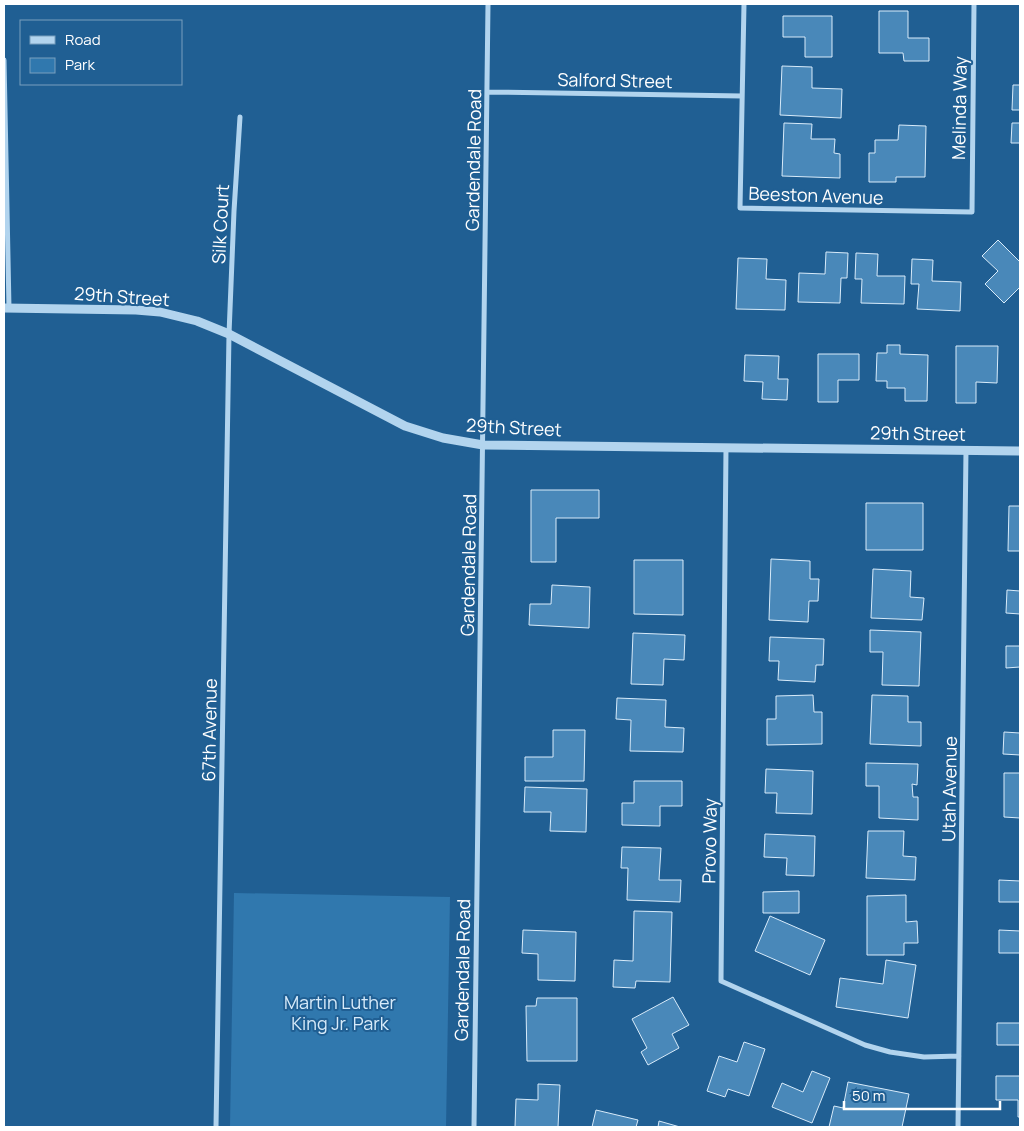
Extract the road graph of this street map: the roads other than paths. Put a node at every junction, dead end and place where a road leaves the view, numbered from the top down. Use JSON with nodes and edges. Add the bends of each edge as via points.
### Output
{"nodes":[{"id":1,"x":488,"y":4,"type":"edge"},
{"id":2,"x":744,"y":4,"type":"edge"},
{"id":3,"x":974,"y":4,"type":"edge"},
{"id":4,"x":4,"y":60,"type":"edge"},
{"id":5,"x":487,"y":92,"type":"junction"},
{"id":6,"x":742,"y":96,"type":"junction"},
{"id":7,"x":240,"y":116,"type":"dead end"},
{"id":8,"x":972,"y":212,"type":"joint"},
{"id":9,"x":6,"y":308,"type":"edge"},
{"id":10,"x":229,"y":334,"type":"junction"},
{"id":11,"x":483,"y":445,"type":"junction"},
{"id":12,"x":726,"y":448,"type":"junction"},
{"id":13,"x":966,"y":450,"type":"junction"},
{"id":14,"x":1020,"y":451,"type":"edge"},
{"id":15,"x":959,"y":1056,"type":"junction"},
{"id":16,"x":216,"y":1127,"type":"edge"},
{"id":17,"x":474,"y":1127,"type":"edge"},
{"id":18,"x":958,"y":1127,"type":"edge"}],
"edges":[{"from":1,"to":5,"type":"street","name":"Gardendale Road"},
{"from":2,"to":6,"type":"street","name":"Beeston Avenue"},
{"from":3,"to":8,"type":"street","name":"Melinda Way"},
{"from":4,"to":9,"type":"street"},
{"from":5,"to":6,"type":"street","name":"Salford Street"},
{"from":5,"to":11,"type":"street","name":"Gardendale Road"},
{"from":6,"to":8,"type":"street","name":"Beeston Avenue","via":[[740,208]]},
{"from":7,"to":10,"type":"street","name":"Silk Court"},
{"from":9,"to":10,"type":"street","name":"29th Street","via":[[160,312],[197,321]]},
{"from":10,"to":11,"type":"street","name":"29th Street","via":[[405,426],[443,438]]},
{"from":10,"to":16,"type":"street","name":"67th Avenue"},
{"from":11,"to":12,"type":"street","name":"29th Street"},
{"from":11,"to":17,"type":"street","name":"Gardendale Road"},
{"from":12,"to":13,"type":"street","name":"29th Street"},
{"from":12,"to":15,"type":"street","name":"Provo Way","via":[[721,981],[864,1045],[924,1056]]},
{"from":13,"to":14,"type":"street","name":"29th Street"},
{"from":13,"to":15,"type":"street","name":"Utah Avenue"},
{"from":15,"to":18,"type":"street","name":"Utah Avenue"}]}
